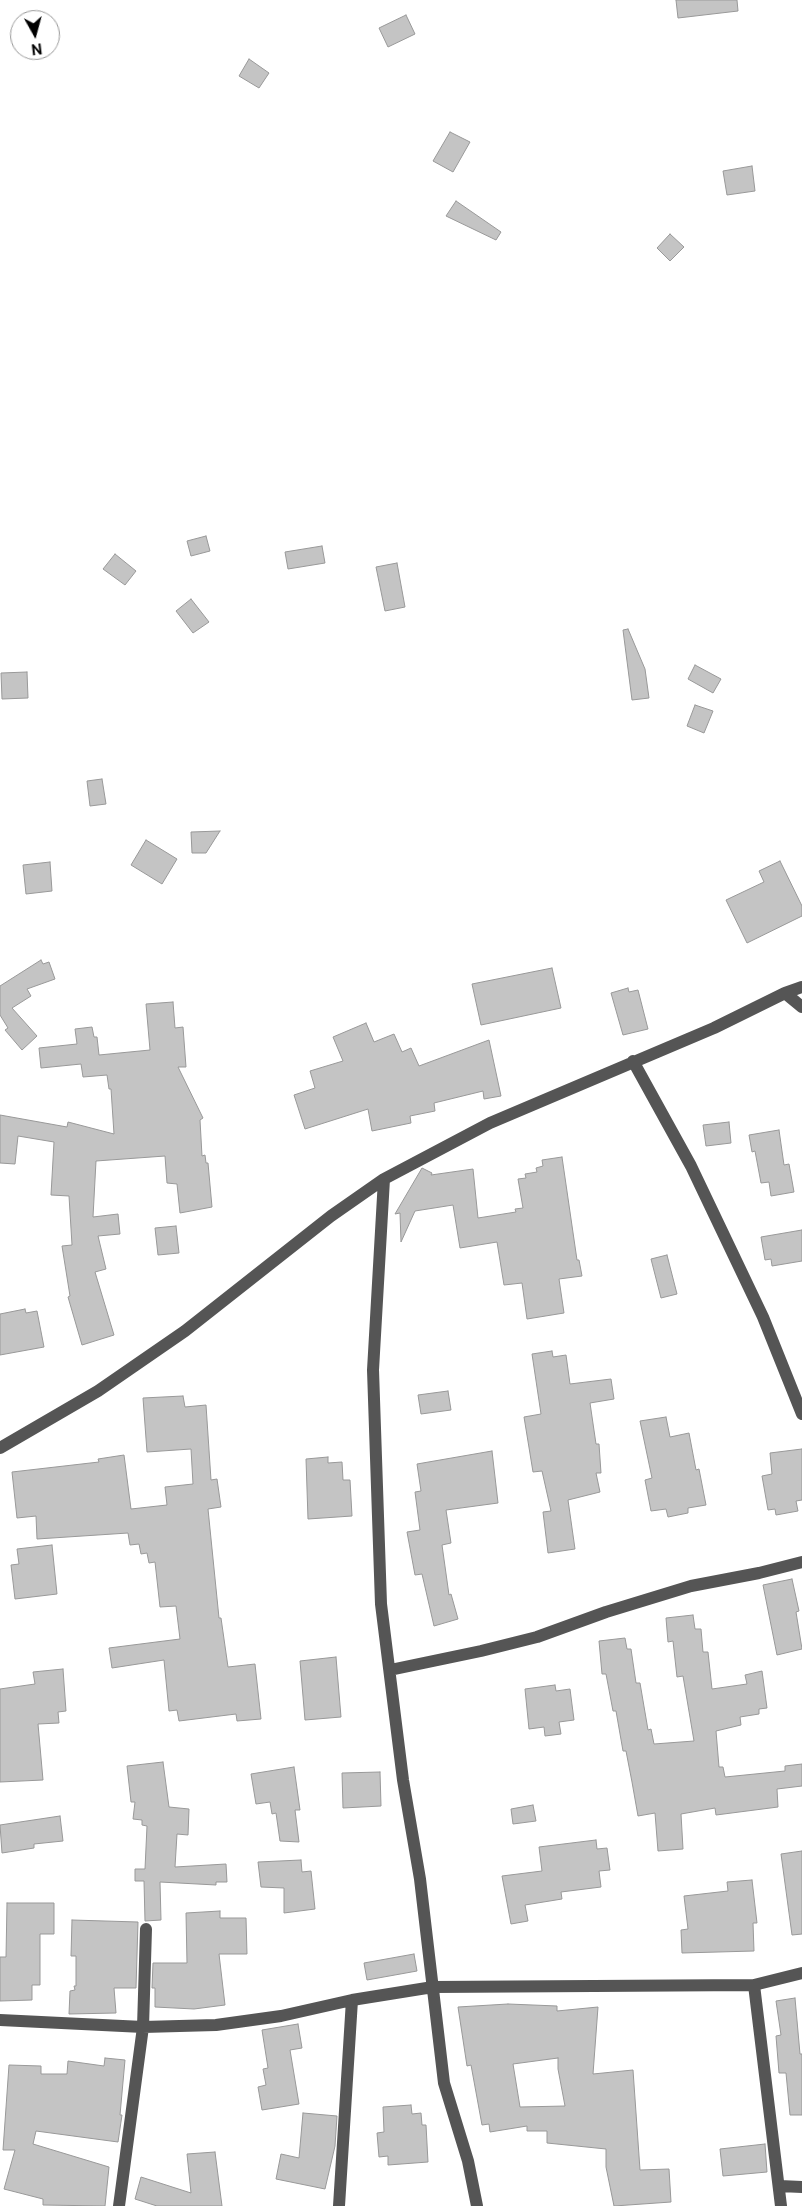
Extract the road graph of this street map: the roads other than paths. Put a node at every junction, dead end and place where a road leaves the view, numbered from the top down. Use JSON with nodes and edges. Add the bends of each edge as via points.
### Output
{"nodes":[{"id":1,"x":802,"y":987,"type":"edge"},
{"id":2,"x":785,"y":993,"type":"junction"},
{"id":3,"x":802,"y":1007,"type":"edge"},
{"id":4,"x":633,"y":1061,"type":"junction"},
{"id":5,"x":384,"y":1179,"type":"junction"},
{"id":6,"x":802,"y":1414,"type":"edge"},
{"id":7,"x":0,"y":1448,"type":"edge"},
{"id":8,"x":802,"y":1562,"type":"edge"},
{"id":9,"x":390,"y":1670,"type":"junction"},
{"id":10,"x":146,"y":1929,"type":"dead end"},
{"id":11,"x":802,"y":1973,"type":"edge"},
{"id":12,"x":754,"y":1985,"type":"junction"},
{"id":13,"x":433,"y":1987,"type":"junction"},
{"id":14,"x":352,"y":2000,"type":"junction"},
{"id":15,"x":0,"y":2020,"type":"edge"},
{"id":16,"x":142,"y":2027,"type":"junction"},
{"id":17,"x":780,"y":2186,"type":"junction"},
{"id":18,"x":802,"y":2187,"type":"edge"},
{"id":19,"x":119,"y":2206,"type":"edge"},
{"id":20,"x":340,"y":2206,"type":"edge"},
{"id":21,"x":477,"y":2206,"type":"edge"},
{"id":22,"x":781,"y":2206,"type":"edge"}],
"edges":[{"from":1,"to":2,"type":"street"},
{"from":2,"to":3,"type":"street"},
{"from":2,"to":4,"type":"street","via":[[714,1028]]},
{"from":4,"to":5,"type":"street","via":[[490,1123]]},
{"from":4,"to":6,"type":"street","via":[[691,1166],[763,1317]]},
{"from":5,"to":7,"type":"street","via":[[331,1216],[185,1331],[98,1391]]},
{"from":5,"to":9,"type":"street","via":[[373,1370],[381,1604]]},
{"from":8,"to":9,"type":"street","via":[[691,1586],[528,1639]]},
{"from":9,"to":13,"type":"street"},
{"from":10,"to":16,"type":"street"},
{"from":11,"to":12,"type":"street"},
{"from":12,"to":13,"type":"street"},
{"from":12,"to":17,"type":"street"},
{"from":13,"to":14,"type":"street"},
{"from":13,"to":21,"type":"street","via":[[444,2084],[468,2161]]},
{"from":14,"to":16,"type":"street","via":[[281,2016],[216,2025]]},
{"from":14,"to":20,"type":"street"},
{"from":15,"to":16,"type":"street"},
{"from":16,"to":19,"type":"street"},
{"from":17,"to":18,"type":"street"},
{"from":17,"to":22,"type":"street"}]}
